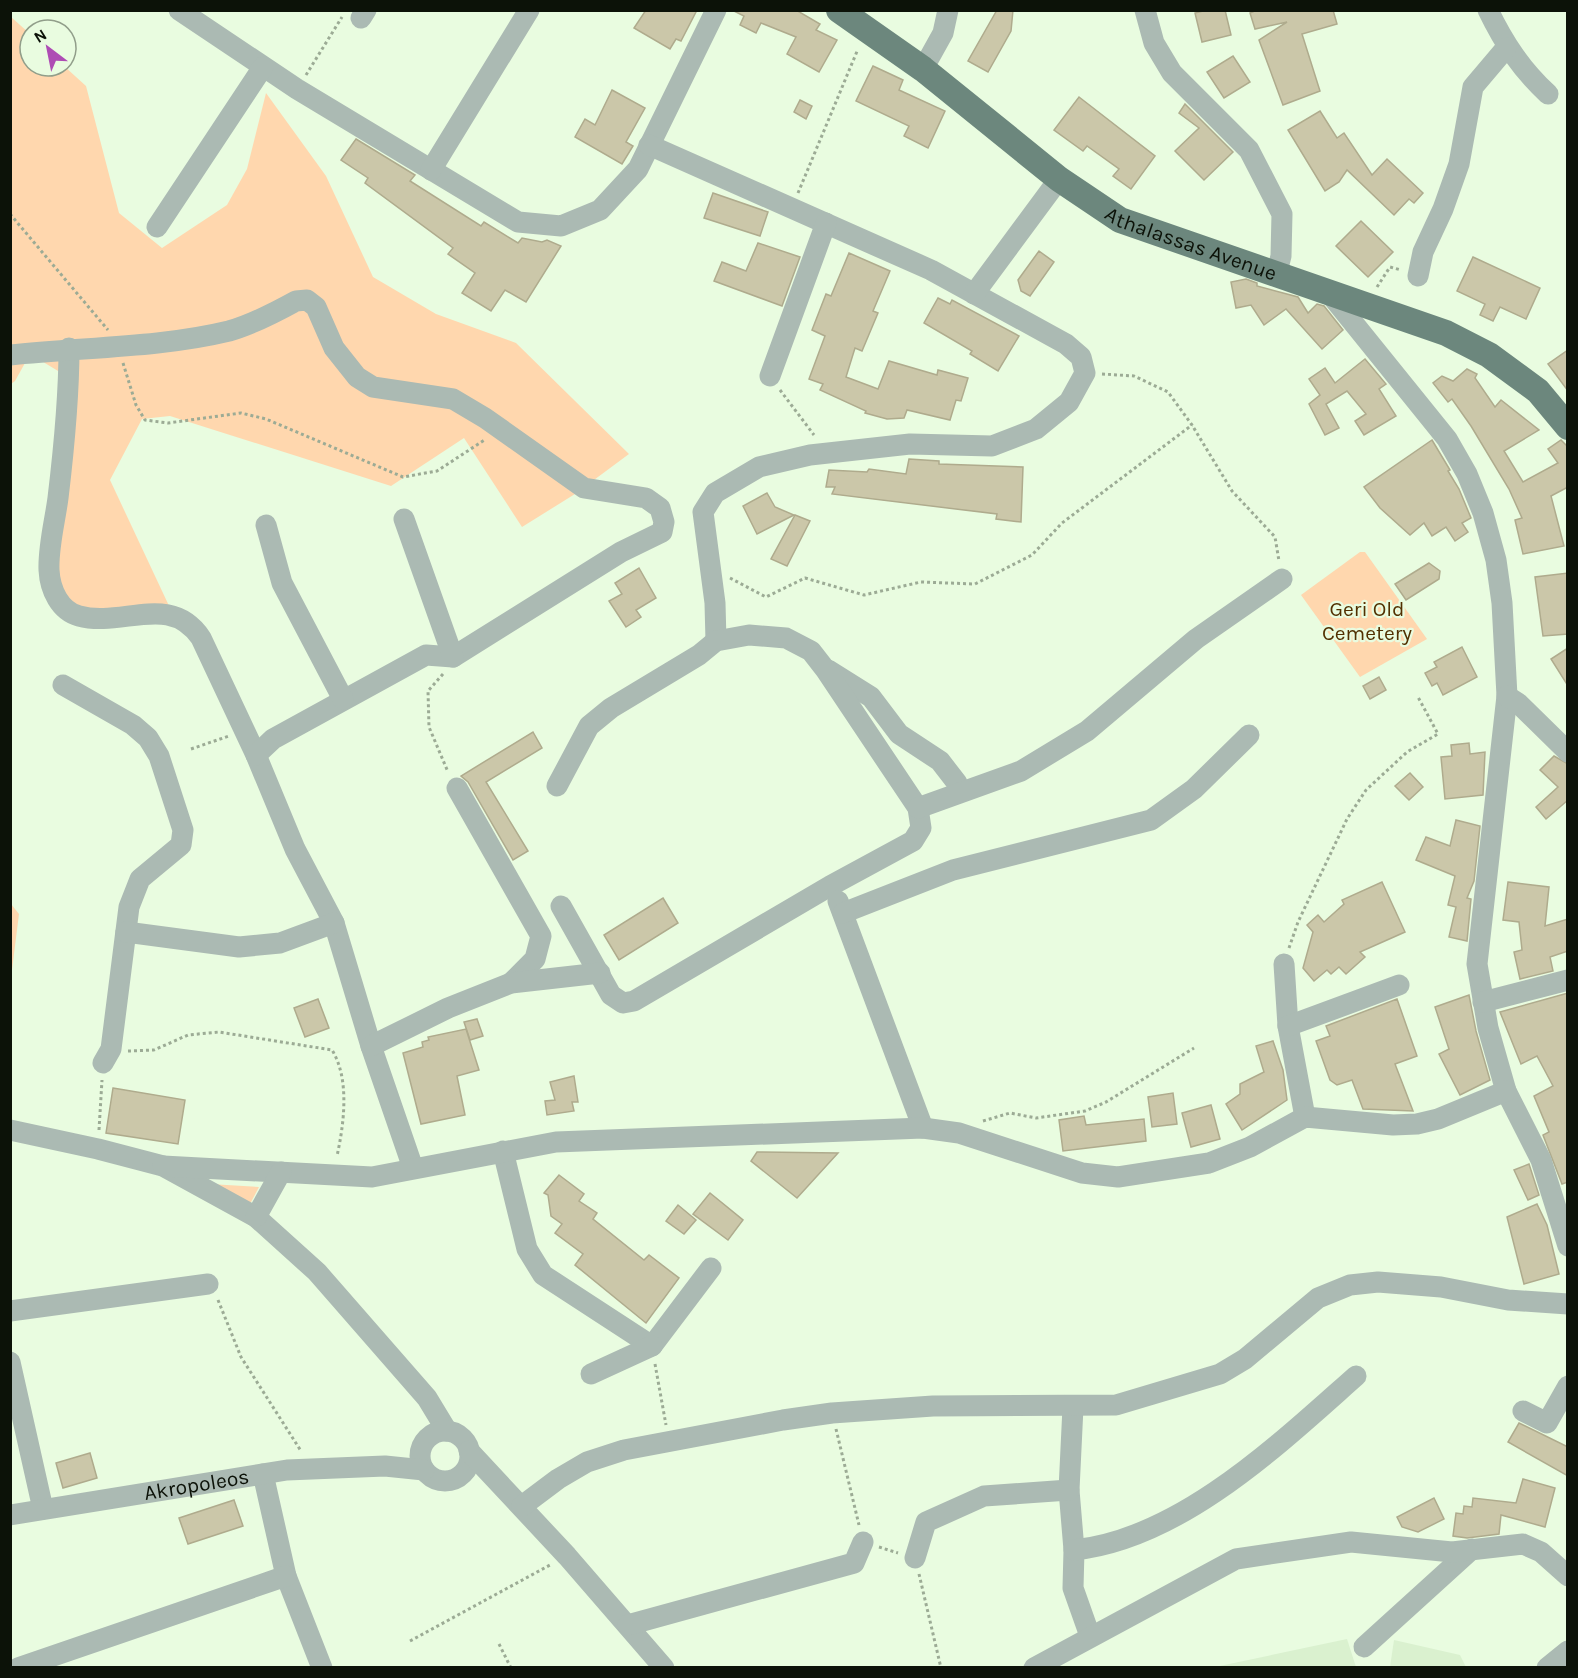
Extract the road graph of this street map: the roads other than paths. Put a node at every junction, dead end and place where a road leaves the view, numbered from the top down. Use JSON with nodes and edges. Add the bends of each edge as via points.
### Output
{"nodes":[{"id":1,"x":179,"y":10,"type":"edge"},
{"id":2,"x":528,"y":10,"type":"edge"},
{"id":3,"x":716,"y":10,"type":"edge"},
{"id":4,"x":839,"y":10,"type":"edge"},
{"id":5,"x":948,"y":10,"type":"edge"},
{"id":6,"x":1145,"y":10,"type":"edge"},
{"id":7,"x":1488,"y":10,"type":"edge"},
{"id":8,"x":1506,"y":48,"type":"junction"},
{"id":9,"x":263,"y":67,"type":"junction"},
{"id":10,"x":923,"y":69,"type":"junction"},
{"id":11,"x":1548,"y":94,"type":"dead end"},
{"id":12,"x":649,"y":145,"type":"junction"},
{"id":13,"x":431,"y":170,"type":"junction"},
{"id":14,"x":1059,"y":179,"type":"junction"},
{"id":15,"x":826,"y":223,"type":"junction"},
{"id":16,"x":158,"y":227,"type":"dead end"},
{"id":17,"x":1276,"y":276,"type":"junction"},
{"id":18,"x":1418,"y":276,"type":"road end"},
{"id":19,"x":974,"y":294,"type":"junction"},
{"id":20,"x":1330,"y":294,"type":"junction"},
{"id":21,"x":69,"y":348,"type":"junction"},
{"id":22,"x":10,"y":355,"type":"edge"},
{"id":23,"x":770,"y":376,"type":"road end"},
{"id":24,"x":1568,"y":427,"type":"edge"},
{"id":25,"x":404,"y":519,"type":"dead end"},
{"id":26,"x":266,"y":525,"type":"dead end"},
{"id":27,"x":1282,"y":579,"type":"road end"},
{"id":28,"x":716,"y":641,"type":"junction"},
{"id":29,"x":453,"y":657,"type":"junction"},
{"id":30,"x":825,"y":669,"type":"junction"},
{"id":31,"x":63,"y":686,"type":"dead end"},
{"id":32,"x":1507,"y":696,"type":"junction"},
{"id":33,"x":343,"y":699,"type":"junction"},
{"id":34,"x":1249,"y":735,"type":"dead end"},
{"id":35,"x":1568,"y":752,"type":"edge"},
{"id":36,"x":256,"y":755,"type":"junction"},
{"id":37,"x":957,"y":783,"type":"dead end"},
{"id":38,"x":557,"y":786,"type":"dead end"},
{"id":39,"x":457,"y":788,"type":"road end"},
{"id":40,"x":918,"y":808,"type":"junction"},
{"id":41,"x":830,"y":886,"type":"junction"},
{"id":42,"x":561,"y":906,"type":"dead end"},
{"id":43,"x":843,"y":913,"type":"junction"},
{"id":44,"x":334,"y":923,"type":"junction"},
{"id":45,"x":126,"y":932,"type":"junction"},
{"id":46,"x":1284,"y":964,"type":"road end"},
{"id":47,"x":600,"y":973,"type":"junction"},
{"id":48,"x":1568,"y":980,"type":"edge"},
{"id":49,"x":511,"y":983,"type":"junction"},
{"id":50,"x":1399,"y":985,"type":"dead end"},
{"id":51,"x":1483,"y":1002,"type":"junction"},
{"id":52,"x":1288,"y":1026,"type":"junction"},
{"id":53,"x":370,"y":1046,"type":"junction"},
{"id":54,"x":107,"y":1056,"type":"road end"},
{"id":55,"x":1506,"y":1091,"type":"junction"},
{"id":56,"x":1305,"y":1117,"type":"junction"},
{"id":57,"x":922,"y":1128,"type":"junction"},
{"id":58,"x":10,"y":1130,"type":"edge"},
{"id":59,"x":503,"y":1151,"type":"junction"},
{"id":60,"x":163,"y":1166,"type":"junction"},
{"id":61,"x":413,"y":1168,"type":"junction"},
{"id":62,"x":281,"y":1172,"type":"junction"},
{"id":63,"x":256,"y":1217,"type":"junction"},
{"id":64,"x":1568,"y":1246,"type":"edge"},
{"id":65,"x":711,"y":1268,"type":"dead end"},
{"id":66,"x":208,"y":1284,"type":"road end"},
{"id":67,"x":1568,"y":1304,"type":"edge"},
{"id":68,"x":10,"y":1311,"type":"edge"},
{"id":69,"x":652,"y":1346,"type":"junction"},
{"id":70,"x":10,"y":1362,"type":"edge"},
{"id":71,"x":591,"y":1374,"type":"dead end"},
{"id":72,"x":1356,"y":1376,"type":"dead end"},
{"id":73,"x":1568,"y":1386,"type":"edge"},
{"id":74,"x":427,"y":1398,"type":"junction"},
{"id":75,"x":1073,"y":1407,"type":"junction"},
{"id":76,"x":1522,"y":1411,"type":"dead end"},
{"id":77,"x":447,"y":1431,"type":"junction"},
{"id":78,"x":470,"y":1451,"type":"junction"},
{"id":79,"x":423,"y":1455,"type":"junction"},
{"id":80,"x":263,"y":1474,"type":"junction"},
{"id":81,"x":460,"y":1476,"type":"junction"},
{"id":82,"x":1069,"y":1490,"type":"junction"},
{"id":83,"x":518,"y":1502,"type":"junction"},
{"id":84,"x":43,"y":1509,"type":"junction"},
{"id":85,"x":10,"y":1515,"type":"edge"},
{"id":86,"x":863,"y":1542,"type":"road end"},
{"id":87,"x":1472,"y":1549,"type":"junction"},
{"id":88,"x":1074,"y":1550,"type":"junction"},
{"id":89,"x":915,"y":1558,"type":"road end"},
{"id":90,"x":286,"y":1576,"type":"junction"},
{"id":91,"x":1568,"y":1576,"type":"edge"},
{"id":92,"x":628,"y":1625,"type":"junction"},
{"id":93,"x":1090,"y":1636,"type":"junction"},
{"id":94,"x":1364,"y":1647,"type":"dead end"},
{"id":95,"x":1568,"y":1651,"type":"edge"},
{"id":96,"x":18,"y":1668,"type":"edge"},
{"id":97,"x":322,"y":1668,"type":"edge"},
{"id":98,"x":664,"y":1668,"type":"edge"},
{"id":99,"x":1034,"y":1668,"type":"edge"},
{"id":100,"x":1548,"y":1668,"type":"edge"}],
"edges":[{"from":1,"to":9,"type":"street"},
{"from":2,"to":13,"type":"street"},
{"from":3,"to":12,"type":"street"},
{"from":4,"to":10,"type":"main road","name":"Athalassas Avenue"},
{"from":5,"to":10,"type":"street","via":[[943,33]]},
{"from":6,"to":17,"type":"street","via":[[1154,43],[1172,72],[1249,150],[1282,214]]},
{"from":7,"to":8,"type":"street"},
{"from":8,"to":11,"type":"street"},
{"from":8,"to":18,"type":"street","via":[[1473,87],[1459,164],[1423,252]]},
{"from":9,"to":13,"type":"street"},
{"from":9,"to":16,"type":"street"},
{"from":10,"to":14,"type":"main road","name":"Athalassas Avenue"},
{"from":12,"to":13,"type":"street","via":[[638,169],[600,210],[561,226],[518,222]]},
{"from":12,"to":15,"type":"street"},
{"from":14,"to":17,"type":"main road","name":"Athalassas Avenue","via":[[1120,220]]},
{"from":14,"to":19,"type":"street"},
{"from":15,"to":19,"type":"street","via":[[931,270]]},
{"from":15,"to":23,"type":"street"},
{"from":17,"to":20,"type":"main road","name":"Athalassas Avenue"},
{"from":19,"to":28,"type":"street","via":[[1066,344],[1081,357],[1085,373],[1069,402],[1036,429],[992,446],[910,444],[828,453],[759,467],[715,493],[703,512]]},
{"from":20,"to":24,"type":"main road","name":"Athalassas Avenue","via":[[1446,333],[1489,355],[1538,390]]},
{"from":20,"to":32,"type":"street","via":[[1447,439],[1467,474],[1496,560]]},
{"from":21,"to":22,"type":"street"},
{"from":21,"to":29,"type":"street","via":[[118,347],[230,331],[296,301],[307,300],[316,307],[333,348],[357,376],[374,387],[453,399],[584,488],[646,498],[660,508],[662,532],[621,552]]},
{"from":21,"to":36,"type":"street","via":[[68,416],[49,571],[60,605],[86,618],[169,614],[192,624]]},
{"from":25,"to":29,"type":"street"},
{"from":26,"to":33,"type":"street","via":[[282,584]]},
{"from":27,"to":40,"type":"street","via":[[1196,639],[1087,731],[1021,771]]},
{"from":28,"to":30,"type":"street","via":[[749,635],[786,638],[811,651]]},
{"from":28,"to":38,"type":"street","via":[[699,656],[611,708],[589,726]]},
{"from":29,"to":33,"type":"street","via":[[426,654]]},
{"from":30,"to":37,"type":"street","via":[[836,672],[871,697],[899,734],[940,761]]},
{"from":30,"to":40,"type":"street"},
{"from":31,"to":45,"type":"street","via":[[133,725],[148,738],[159,756],[183,830],[181,845],[140,879],[129,907]]},
{"from":32,"to":35,"type":"street"},
{"from":32,"to":51,"type":"street","via":[[1477,964]]},
{"from":33,"to":36,"type":"street","via":[[273,739]]},
{"from":34,"to":43,"type":"street","via":[[1194,789],[1151,820],[953,870]]},
{"from":36,"to":44,"type":"street","via":[[295,849]]},
{"from":39,"to":49,"type":"street","via":[[542,936],[535,959]]},
{"from":40,"to":41,"type":"street","via":[[921,828],[913,841]]},
{"from":41,"to":43,"type":"street"},
{"from":41,"to":47,"type":"street","via":[[634,1001],[623,1003],[611,995]]},
{"from":42,"to":47,"type":"street"},
{"from":43,"to":57,"type":"street"},
{"from":44,"to":45,"type":"street","via":[[280,943],[239,947]]},
{"from":44,"to":53,"type":"street"},
{"from":45,"to":54,"type":"street"},
{"from":46,"to":52,"type":"street"},
{"from":47,"to":49,"type":"street"},
{"from":48,"to":51,"type":"street"},
{"from":49,"to":53,"type":"street"},
{"from":50,"to":52,"type":"street"},
{"from":51,"to":55,"type":"street"},
{"from":52,"to":56,"type":"street"},
{"from":53,"to":61,"type":"street"},
{"from":55,"to":56,"type":"street","via":[[1418,1124]]},
{"from":55,"to":64,"type":"street","via":[[1541,1160]]},
{"from":56,"to":57,"type":"street","via":[[1250,1147],[1209,1162],[1118,1177],[1082,1173],[960,1133]]},
{"from":57,"to":59,"type":"street","via":[[556,1142]]},
{"from":58,"to":60,"type":"street"},
{"from":59,"to":61,"type":"street"},
{"from":59,"to":69,"type":"street","via":[[527,1249],[543,1275]]},
{"from":60,"to":62,"type":"street"},
{"from":60,"to":63,"type":"street"},
{"from":61,"to":62,"type":"street","via":[[372,1177]]},
{"from":62,"to":63,"type":"street"},
{"from":63,"to":74,"type":"street","via":[[317,1272]]},
{"from":65,"to":69,"type":"street"},
{"from":66,"to":68,"type":"street"},
{"from":67,"to":75,"type":"street","via":[[1508,1300],[1441,1287],[1378,1282],[1350,1285],[1318,1298],[1245,1359],[1220,1374],[1116,1405]]},
{"from":69,"to":71,"type":"street"},
{"from":70,"to":84,"type":"street"},
{"from":72,"to":88,"type":"street","via":[[1282,1442],[1192,1508],[1104,1547]]},
{"from":73,"to":76,"type":"street","via":[[1547,1424]]},
{"from":74,"to":77,"type":"street"},
{"from":74,"to":79,"type":"street"},
{"from":75,"to":82,"type":"street"},
{"from":75,"to":83,"type":"street","via":[[933,1406],[832,1413],[624,1450],[587,1462]]},
{"from":77,"to":78,"type":"street","via":[[462,1437]]},
{"from":77,"to":79,"type":"street","via":[[432,1434]]},
{"from":78,"to":81,"type":"street","via":[[467,1467]]},
{"from":78,"to":83,"type":"street"},
{"from":79,"to":80,"type":"street","name":"Akropoleos","via":[[385,1466],[312,1467]]},
{"from":79,"to":81,"type":"street","via":[[438,1480]]},
{"from":80,"to":84,"type":"street","name":"Akropoleos"},
{"from":80,"to":90,"type":"street"},
{"from":81,"to":83,"type":"street"},
{"from":82,"to":88,"type":"street"},
{"from":82,"to":89,"type":"street","via":[[984,1496],[926,1521]]},
{"from":83,"to":92,"type":"street"},
{"from":84,"to":85,"type":"street","name":"Akropoleos"},
{"from":86,"to":92,"type":"street","via":[[854,1563]]},
{"from":87,"to":91,"type":"street","via":[[1523,1545],[1541,1552]]},
{"from":87,"to":93,"type":"street","via":[[1452,1552],[1352,1542],[1236,1559]]},
{"from":87,"to":94,"type":"street"},
{"from":88,"to":93,"type":"street","via":[[1073,1588]]},
{"from":90,"to":96,"type":"street"},
{"from":90,"to":97,"type":"street"},
{"from":92,"to":98,"type":"street"},
{"from":93,"to":99,"type":"street"},
{"from":95,"to":100,"type":"street"}]}
